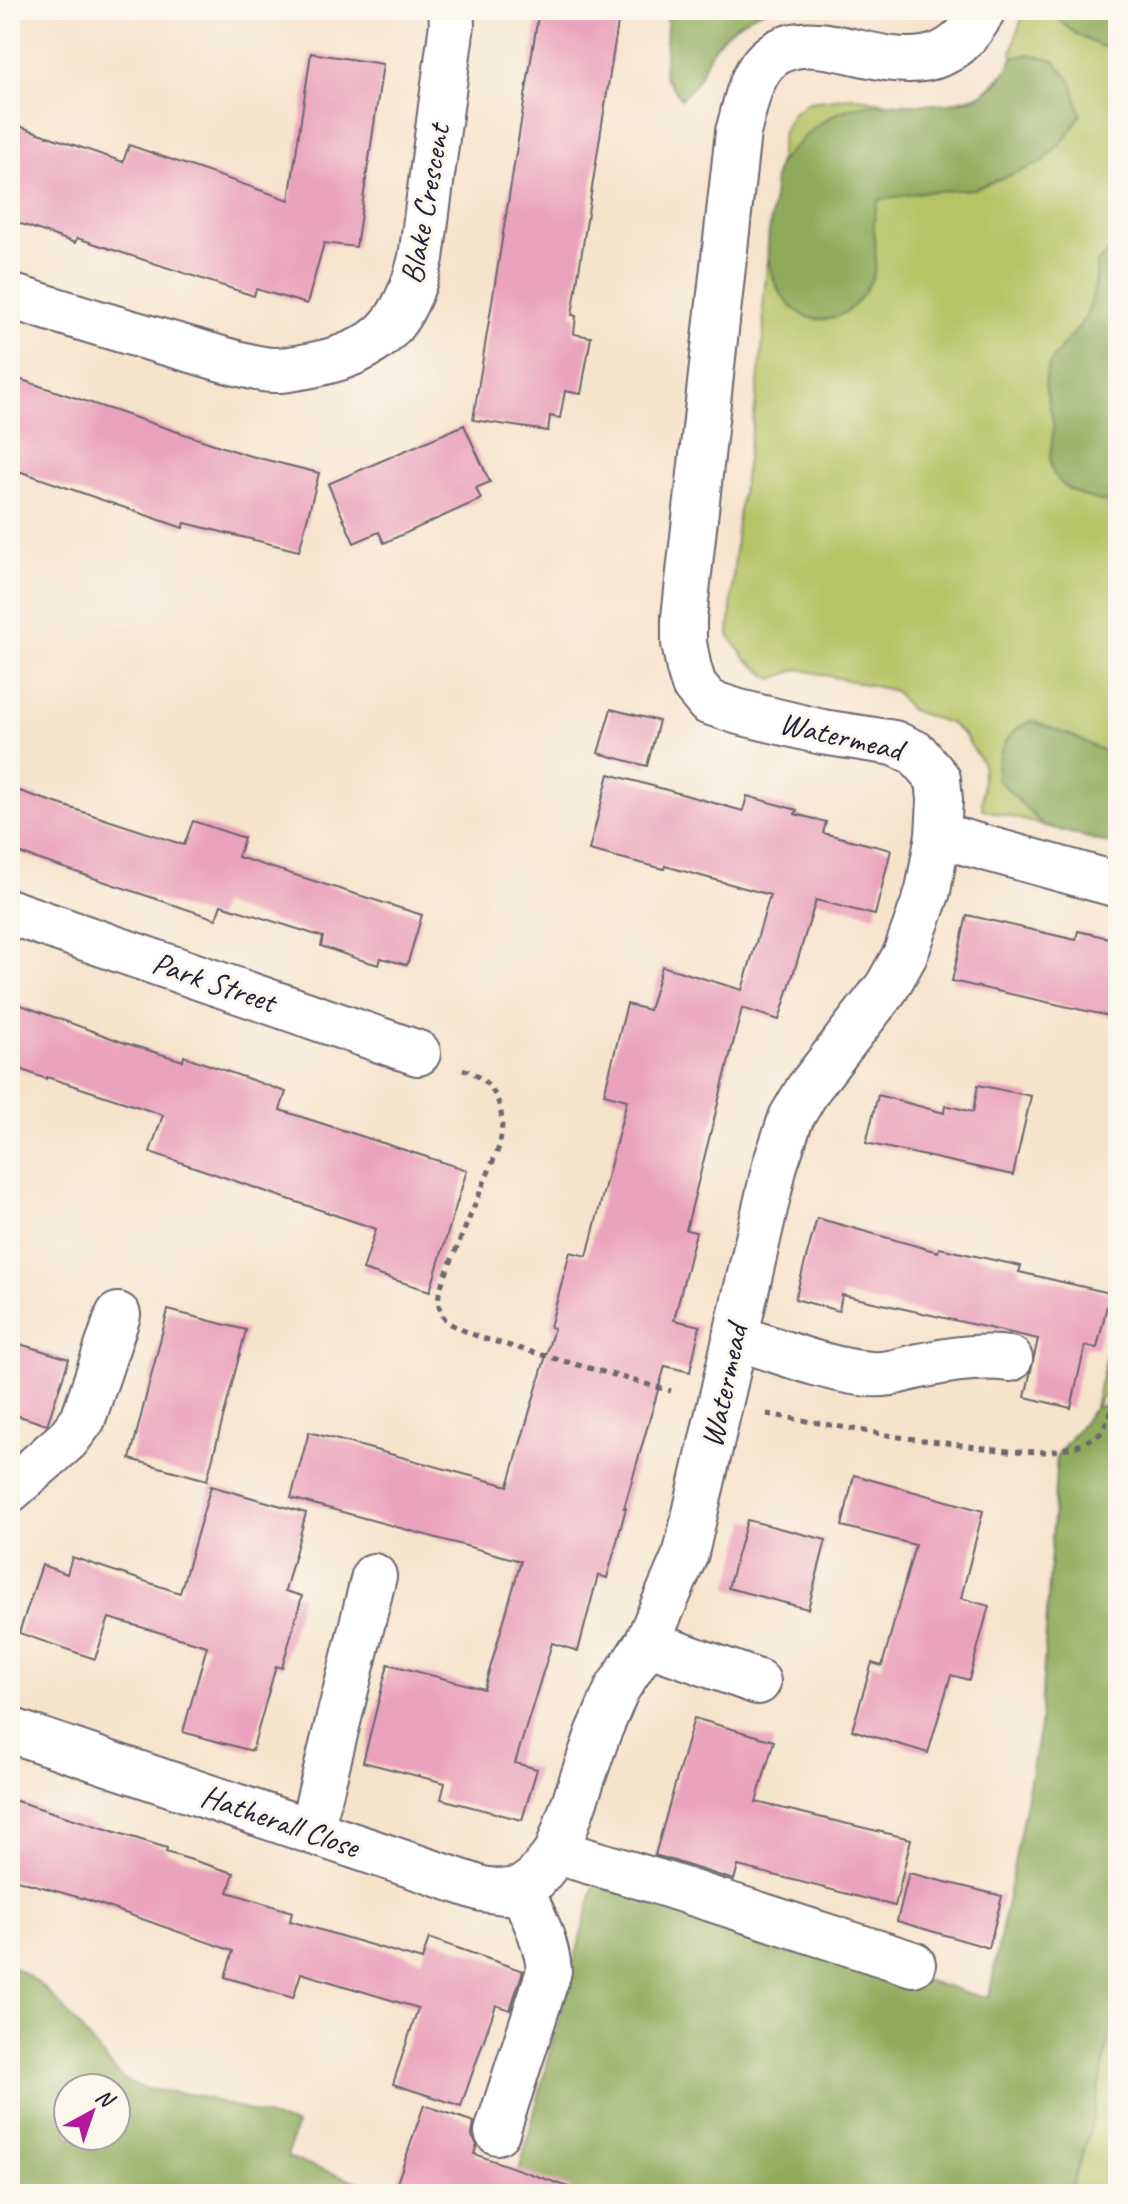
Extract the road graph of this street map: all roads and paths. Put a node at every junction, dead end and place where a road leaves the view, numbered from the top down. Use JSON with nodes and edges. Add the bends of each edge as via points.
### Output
{"nodes":[{"id":1,"x":451,"y":10,"type":"edge"},
{"id":2,"x":983,"y":10,"type":"edge"},
{"id":3,"x":10,"y":296,"type":"edge"},
{"id":4,"x":938,"y":835,"type":"junction"},
{"id":5,"x":1111,"y":883,"type":"dead end"},
{"id":6,"x":10,"y":912,"type":"edge"},
{"id":7,"x":418,"y":1053,"type":"joint"},
{"id":8,"x":118,"y":1315,"type":"dead end"},
{"id":9,"x":735,"y":1337,"type":"junction"},
{"id":10,"x":1010,"y":1359,"type":"dead end"},
{"id":11,"x":1118,"y":1399,"type":"edge"},
{"id":12,"x":719,"y":1403,"type":"junction"},
{"id":13,"x":1110,"y":1413,"type":"junction"},
{"id":14,"x":1118,"y":1423,"type":"edge"},
{"id":15,"x":10,"y":1490,"type":"edge"},
{"id":16,"x":374,"y":1576,"type":"dead end"},
{"id":17,"x":647,"y":1643,"type":"junction"},
{"id":18,"x":758,"y":1682,"type":"dead end"},
{"id":19,"x":10,"y":1730,"type":"edge"},
{"id":20,"x":311,"y":1831,"type":"junction"},
{"id":21,"x":541,"y":1870,"type":"junction"},
{"id":22,"x":913,"y":1964,"type":"dead end"},
{"id":23,"x":497,"y":2132,"type":"dead end"}],
"edges":[{"from":1,"to":3,"type":"street","name":"Blake Crescent","via":[[421,258],[412,293],[379,338],[351,355],[265,370]]},
{"from":2,"to":4,"type":"street","name":"Watermead","via":[[968,36],[934,59],[795,45],[774,53],[751,84],[738,132],[684,618],[689,669],[708,702],[822,732],[894,743],[916,753],[938,779]]},
{"from":4,"to":5,"type":"street"},
{"from":4,"to":9,"type":"street","name":"Watermead","via":[[928,891],[905,955],[791,1118]]},
{"from":6,"to":7,"type":"street","name":"Park Street"},
{"from":7,"to":12,"type":"path","via":[[471,1072],[489,1087],[503,1113],[499,1147],[440,1288],[436,1305],[445,1319],[520,1350]]},
{"from":8,"to":15,"type":"street","via":[[83,1419]]},
{"from":9,"to":10,"type":"street","via":[[871,1374],[972,1359]]},
{"from":9,"to":12,"type":"street","name":"Watermead"},
{"from":11,"to":13,"type":"path"},
{"from":12,"to":13,"type":"path","via":[[899,1437],[1008,1451],[1077,1446],[1100,1434]]},
{"from":12,"to":17,"type":"street","name":"Watermead","via":[[686,1553]]},
{"from":13,"to":14,"type":"path"},
{"from":16,"to":20,"type":"street"},
{"from":17,"to":18,"type":"street"},
{"from":17,"to":21,"type":"street","name":"Watermead","via":[[617,1689]]},
{"from":19,"to":20,"type":"street","name":"Hatherall Close"},
{"from":20,"to":21,"type":"street","name":"Hatherall Close","via":[[482,1889],[504,1892]]},
{"from":21,"to":22,"type":"street","name":"Hatherall Close","via":[[655,1881]]},
{"from":21,"to":23,"type":"street","via":[[541,1935],[549,1971]]}]}
